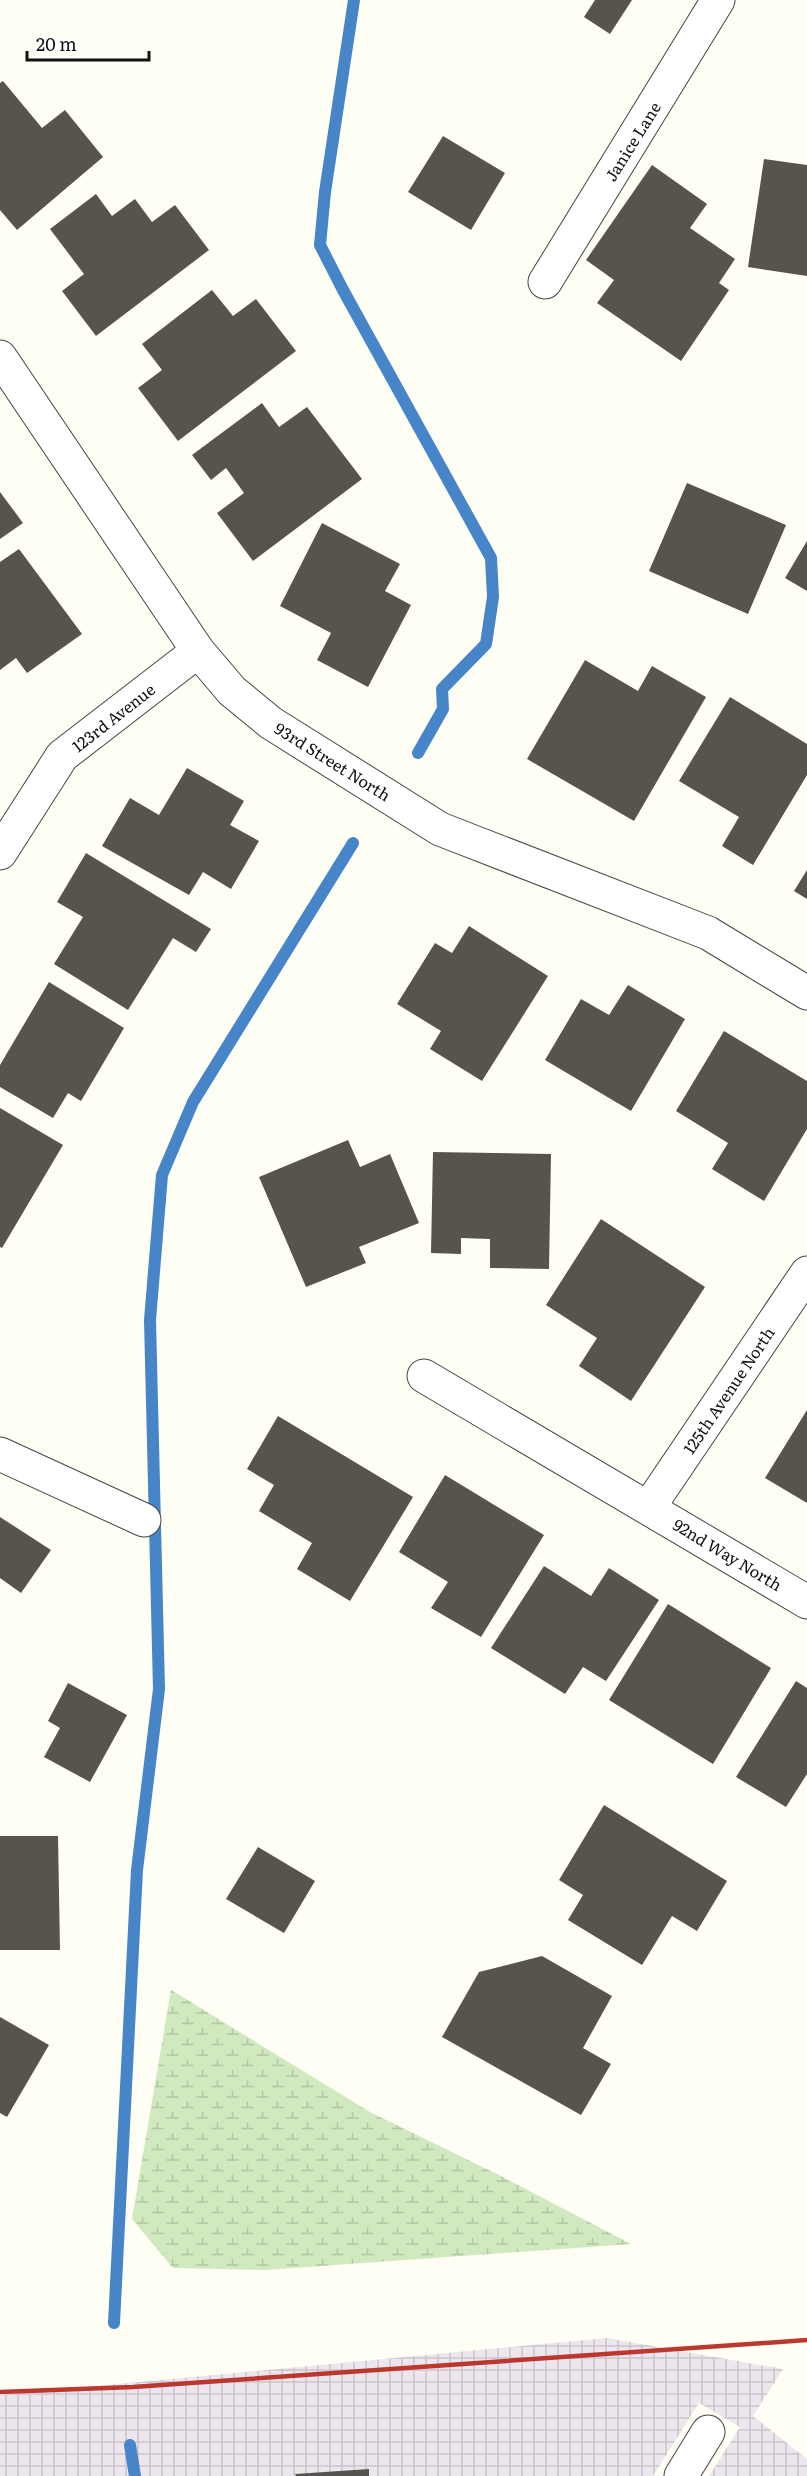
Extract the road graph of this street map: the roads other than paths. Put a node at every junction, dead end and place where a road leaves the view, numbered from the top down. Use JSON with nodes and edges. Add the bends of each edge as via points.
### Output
{"nodes":[{"id":1,"x":718,"y":0,"type":"edge"},
{"id":2,"x":545,"y":282,"type":"dead end"},
{"id":3,"x":0,"y":357,"type":"edge"},
{"id":4,"x":198,"y":651,"type":"junction"},
{"id":5,"x":0,"y":853,"type":"edge"},
{"id":6,"x":807,"y":993,"type":"edge"},
{"id":7,"x":807,"y":1273,"type":"edge"},
{"id":8,"x":424,"y":1376,"type":"dead end"},
{"id":9,"x":0,"y":1454,"type":"edge"},
{"id":10,"x":649,"y":1507,"type":"junction"},
{"id":11,"x":144,"y":1520,"type":"dead end"},
{"id":12,"x":807,"y":1602,"type":"edge"},
{"id":13,"x":708,"y":2432,"type":"dead end"},
{"id":14,"x":681,"y":2476,"type":"edge"}],
"edges":[{"from":1,"to":2,"type":"street","name":"Janice Lane"},
{"from":3,"to":4,"type":"street","name":"93rd Street North"},
{"from":4,"to":5,"type":"street","name":"123rd Avenue","via":[[62,756]]},
{"from":4,"to":6,"type":"street","name":"93rd Street North","via":[[232,691],[271,723],[440,829],[708,933]]},
{"from":7,"to":10,"type":"street","name":"125th Avenue North"},
{"from":8,"to":10,"type":"street","name":"92nd Way North"},
{"from":9,"to":11,"type":"street"},
{"from":10,"to":12,"type":"street","name":"92nd Way North"},
{"from":13,"to":14,"type":"street"}]}
